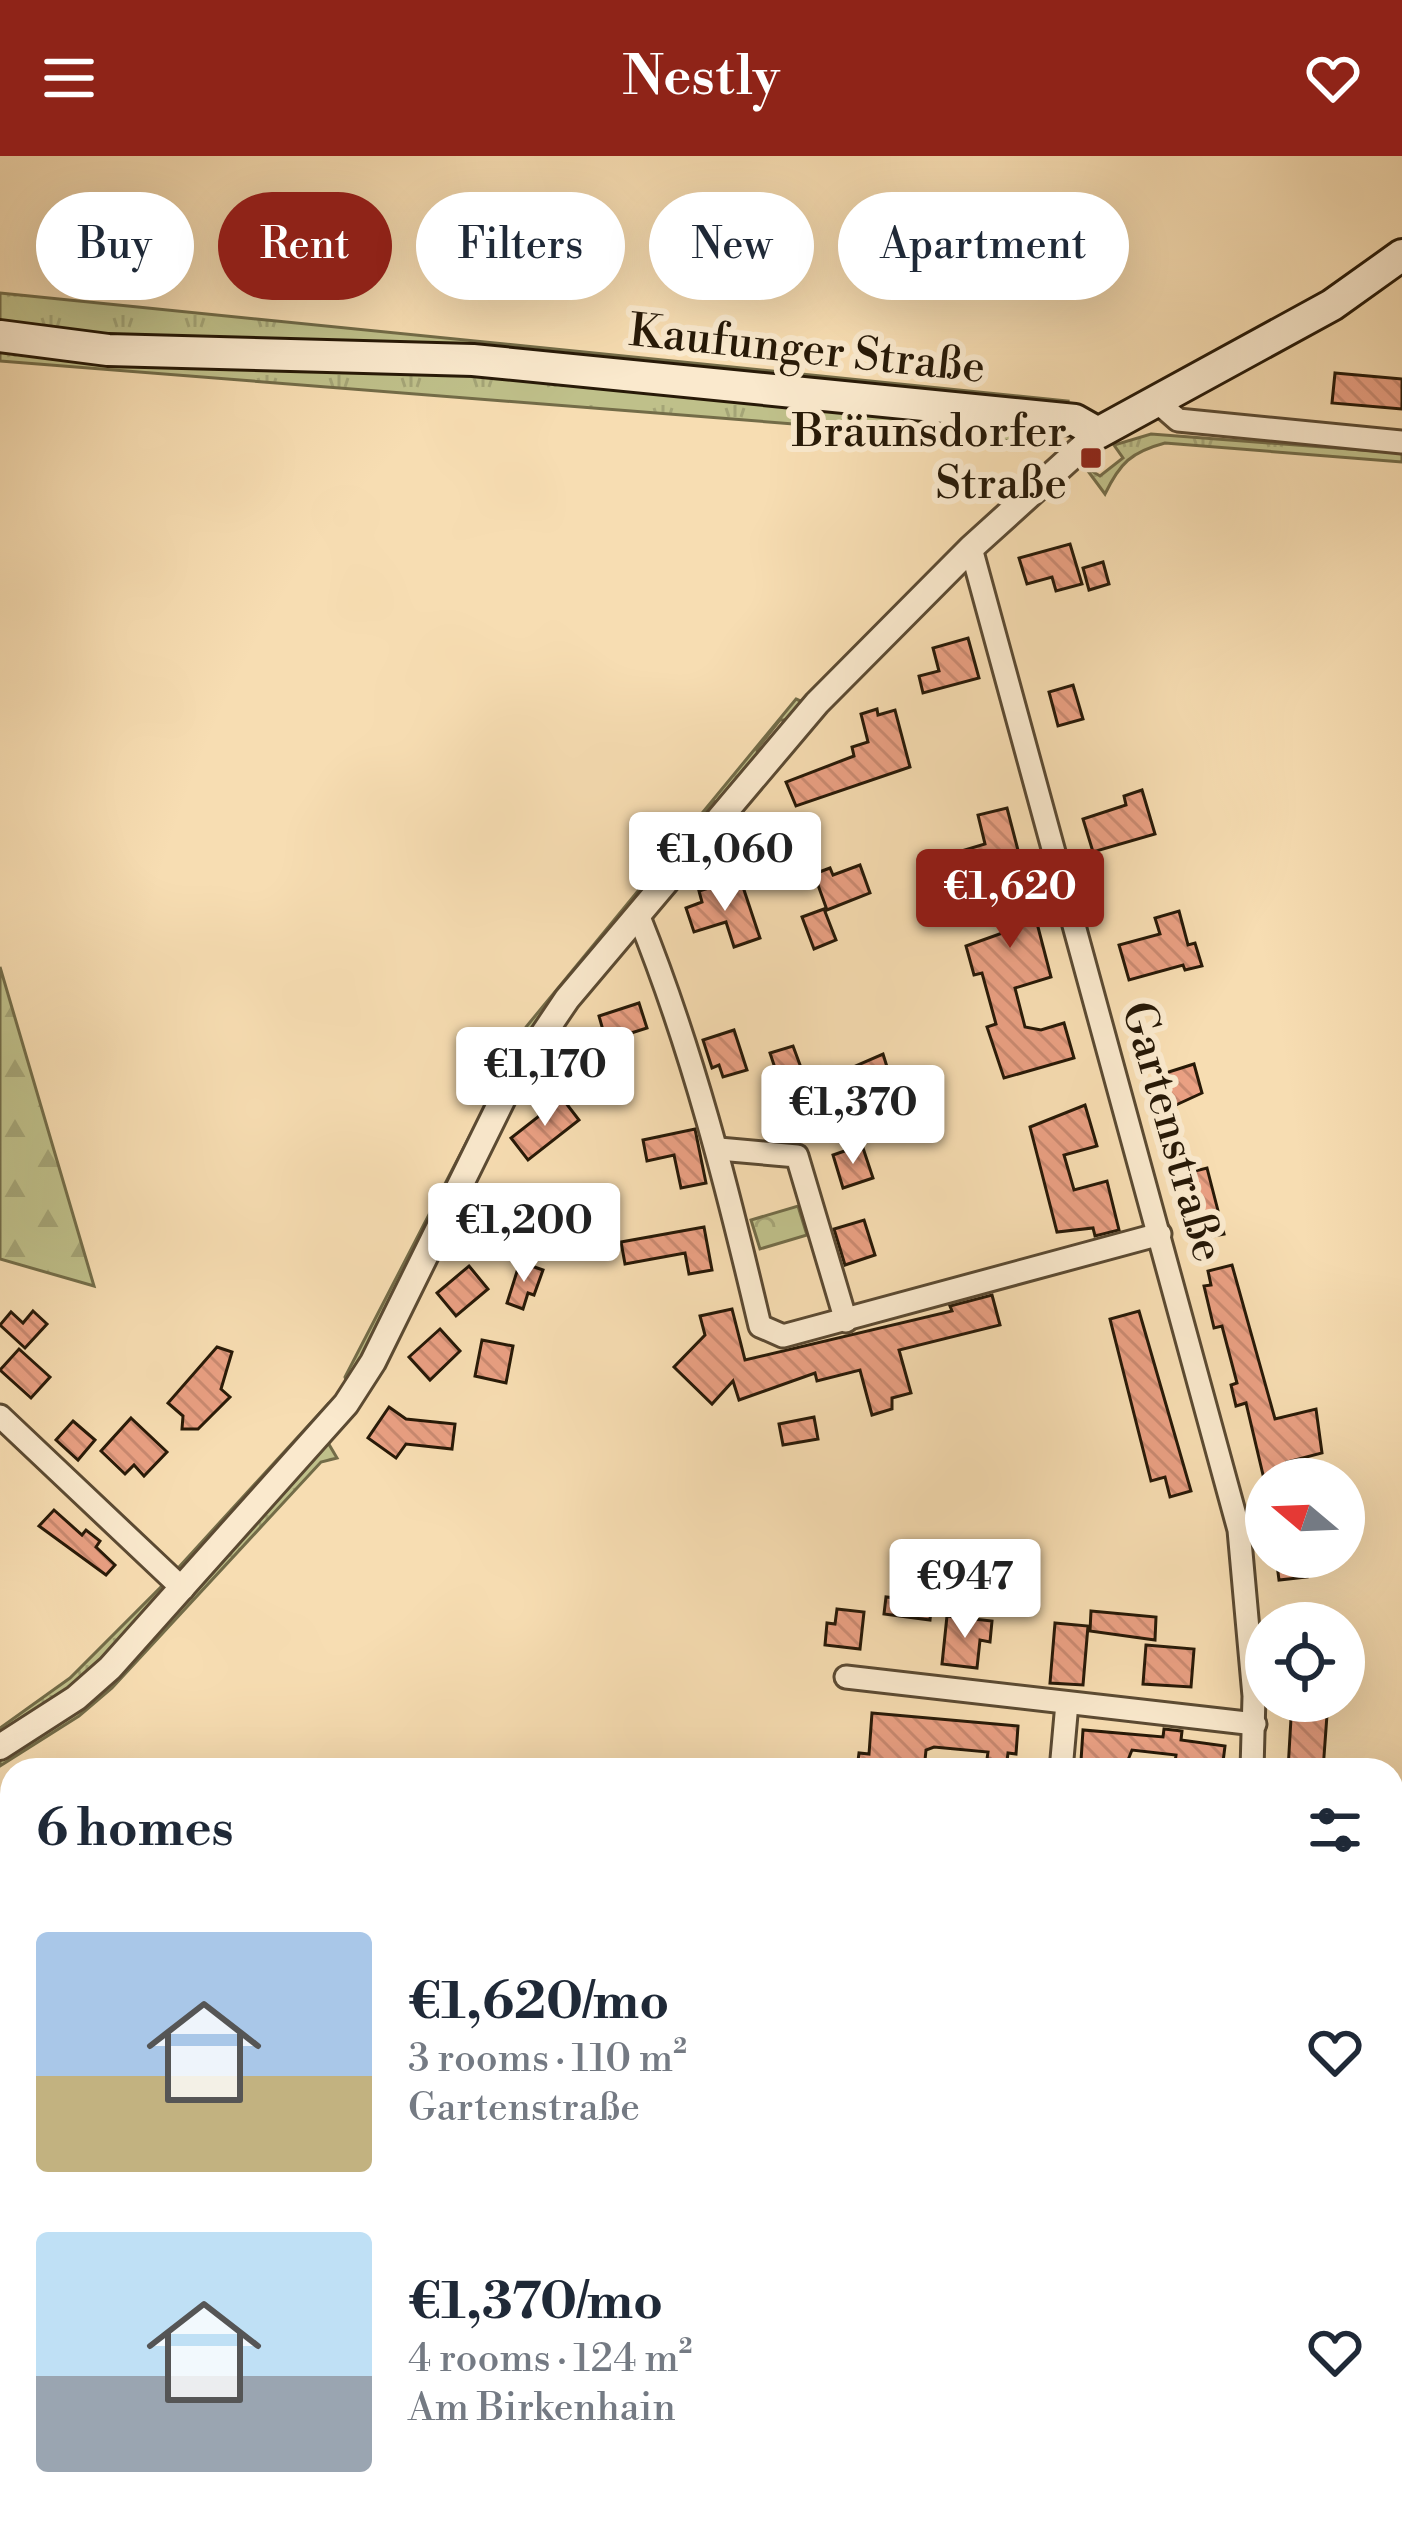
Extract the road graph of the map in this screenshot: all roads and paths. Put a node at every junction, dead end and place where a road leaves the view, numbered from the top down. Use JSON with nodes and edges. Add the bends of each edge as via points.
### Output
{"nodes":[{"id":1,"x":1402,"y":255,"type":"edge"},
{"id":2,"x":0,"y":336,"type":"edge"},
{"id":3,"x":1154,"y":399,"type":"junction"},
{"id":4,"x":1098,"y":433,"type":"junction"},
{"id":5,"x":1402,"y":442,"type":"edge"},
{"id":6,"x":971,"y":548,"type":"junction"},
{"id":7,"x":639,"y":916,"type":"junction"},
{"id":8,"x":718,"y":1149,"type":"junction"},
{"id":9,"x":1160,"y":1234,"type":"junction"},
{"id":10,"x":846,"y":1321,"type":"junction"},
{"id":11,"x":0,"y":1416,"type":"edge"},
{"id":12,"x":183,"y":1589,"type":"junction"},
{"id":13,"x":846,"y":1677,"type":"dead end"},
{"id":14,"x":1067,"y":1703,"type":"junction"},
{"id":15,"x":1255,"y":1724,"type":"junction"},
{"id":16,"x":0,"y":1748,"type":"edge"},
{"id":17,"x":1062,"y":1758,"type":"edge"},
{"id":18,"x":1253,"y":1758,"type":"edge"}],
"edges":[{"from":1,"to":3,"type":"main road","via":[[1332,305]]},
{"from":2,"to":4,"type":"main road","name":"Kaufunger Straße","via":[[108,350],[472,360],[1075,420]]},
{"from":3,"to":4,"type":"main road"},
{"from":3,"to":5,"type":"street","via":[[1178,420]]},
{"from":4,"to":6,"type":"street"},
{"from":6,"to":7,"type":"street","via":[[817,703]]},
{"from":6,"to":9,"type":"street","name":"Gartenstraße"},
{"from":7,"to":8,"type":"street","via":[[682,1023]]},
{"from":7,"to":12,"type":"street","via":[[528,1053],[373,1362]]},
{"from":8,"to":10,"type":"street","via":[[797,1156]]},
{"from":8,"to":10,"type":"street","via":[[760,1326],[783,1336]]},
{"from":9,"to":10,"type":"street"},
{"from":9,"to":15,"type":"street","name":"Gartenstraße","via":[[1239,1530]]},
{"from":11,"to":12,"type":"street"},
{"from":12,"to":16,"type":"street","via":[[76,1698]]},
{"from":13,"to":14,"type":"street"},
{"from":14,"to":15,"type":"street"},
{"from":14,"to":17,"type":"street"},
{"from":15,"to":18,"type":"street","name":"Gartenstraße"}]}
